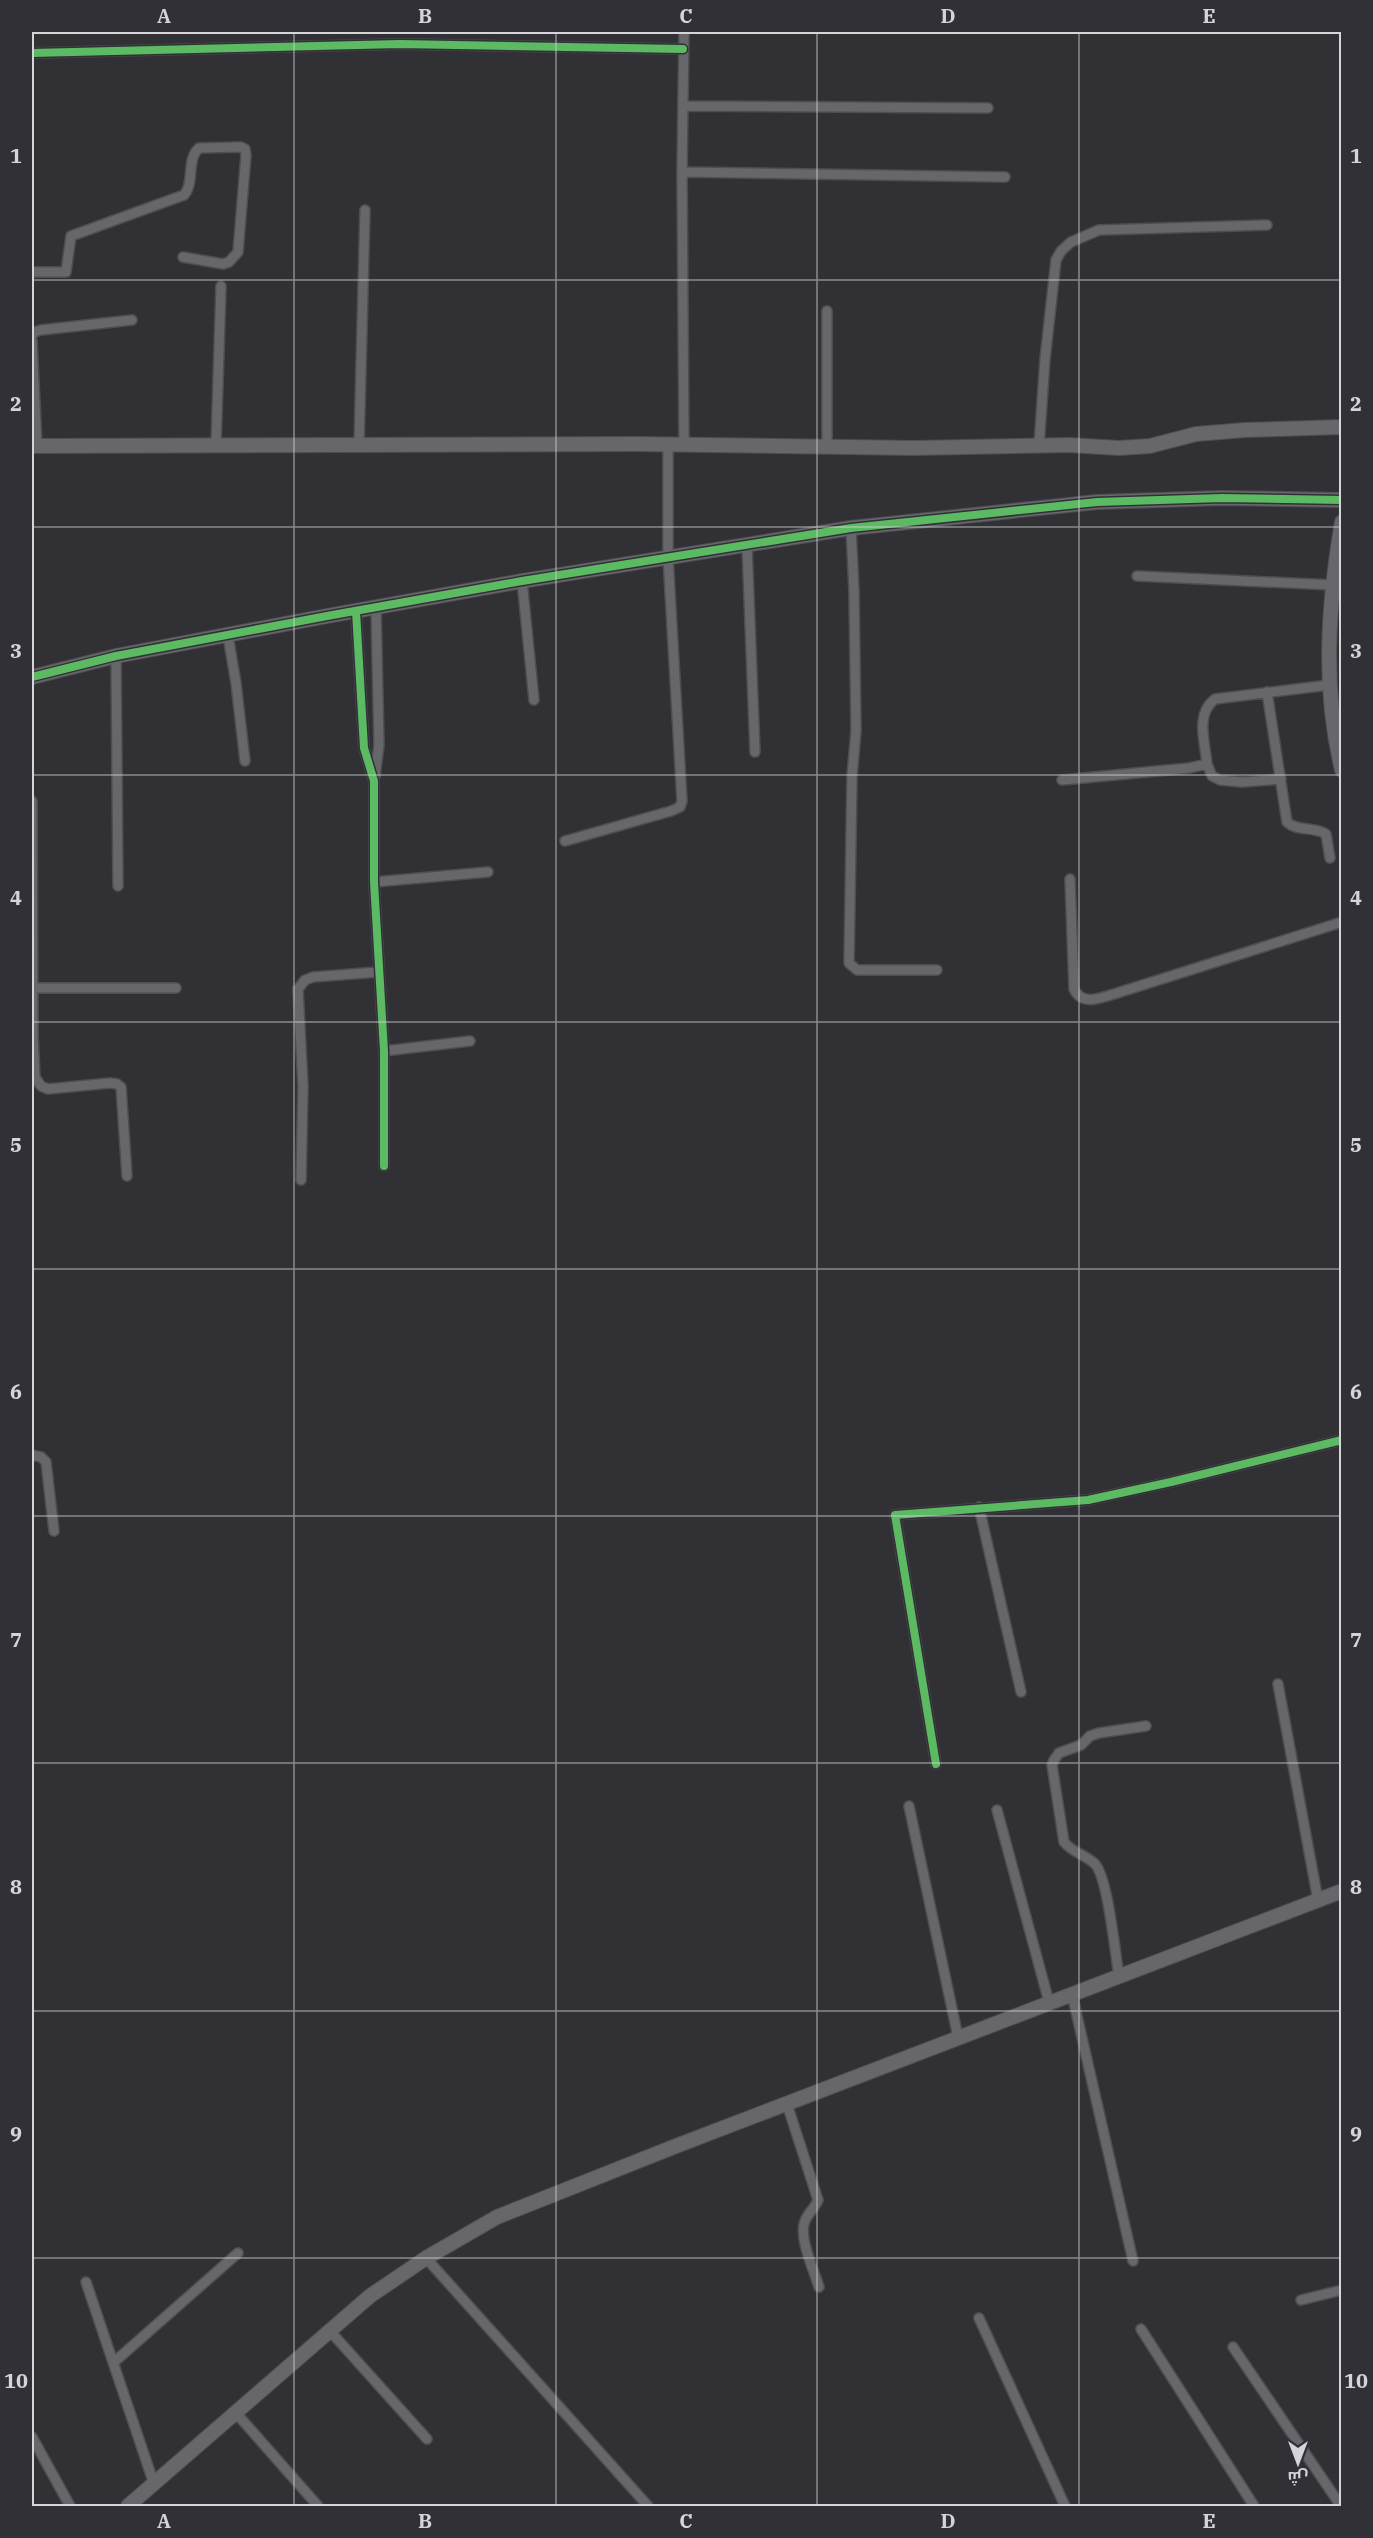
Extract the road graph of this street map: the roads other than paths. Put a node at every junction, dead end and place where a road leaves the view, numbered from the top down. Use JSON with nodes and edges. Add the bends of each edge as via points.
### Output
{"nodes":[{"id":1,"x":684,"y":32,"type":"edge"},
{"id":2,"x":683,"y":49,"type":"junction"},
{"id":3,"x":32,"y":53,"type":"edge"},
{"id":4,"x":683,"y":106,"type":"junction"},
{"id":5,"x":988,"y":108,"type":"dead end"},
{"id":6,"x":682,"y":172,"type":"junction"},
{"id":7,"x":1005,"y":177,"type":"dead end"},
{"id":8,"x":365,"y":210,"type":"dead end"},
{"id":9,"x":1267,"y":225,"type":"dead end"},
{"id":10,"x":183,"y":257,"type":"dead end"},
{"id":11,"x":32,"y":272,"type":"edge"},
{"id":12,"x":221,"y":286,"type":"dead end"},
{"id":13,"x":827,"y":311,"type":"dead end"},
{"id":14,"x":132,"y":320,"type":"dead end"},
{"id":15,"x":32,"y":336,"type":"edge"},
{"id":16,"x":32,"y":341,"type":"edge"},
{"id":17,"x":1341,"y":427,"type":"edge"},
{"id":18,"x":668,"y":444,"type":"junction"},
{"id":19,"x":684,"y":445,"type":"junction"},
{"id":20,"x":34,"y":446,"type":"edge"},
{"id":21,"x":216,"y":446,"type":"junction"},
{"id":22,"x":359,"y":446,"type":"junction"},
{"id":23,"x":827,"y":446,"type":"junction"},
{"id":24,"x":1039,"y":446,"type":"junction"},
{"id":25,"x":1341,"y":500,"type":"edge"},
{"id":26,"x":1341,"y":522,"type":"edge"},
{"id":27,"x":851,"y":528,"type":"junction"},
{"id":28,"x":747,"y":546,"type":"junction"},
{"id":29,"x":668,"y":557,"type":"junction"},
{"id":30,"x":1137,"y":576,"type":"dead end"},
{"id":31,"x":522,"y":581,"type":"junction"},
{"id":32,"x":1333,"y":585,"type":"junction"},
{"id":33,"x":376,"y":608,"type":"junction"},
{"id":34,"x":356,"y":610,"type":"junction"},
{"id":35,"x":228,"y":636,"type":"junction"},
{"id":36,"x":116,"y":656,"type":"junction"},
{"id":37,"x":32,"y":677,"type":"edge"},
{"id":38,"x":1329,"y":685,"type":"junction"},
{"id":39,"x":1267,"y":692,"type":"junction"},
{"id":40,"x":534,"y":700,"type":"dead end"},
{"id":41,"x":755,"y":752,"type":"dead end"},
{"id":42,"x":245,"y":760,"type":"dead end"},
{"id":43,"x":1207,"y":764,"type":"junction"},
{"id":44,"x":1341,"y":770,"type":"edge"},
{"id":45,"x":1281,"y":779,"type":"junction"},
{"id":46,"x":374,"y":780,"type":"junction"},
{"id":47,"x":1062,"y":780,"type":"dead end"},
{"id":48,"x":32,"y":801,"type":"edge"},
{"id":49,"x":565,"y":841,"type":"dead end"},
{"id":50,"x":1330,"y":858,"type":"dead end"},
{"id":51,"x":488,"y":872,"type":"dead end"},
{"id":52,"x":1070,"y":879,"type":"dead end"},
{"id":53,"x":374,"y":882,"type":"junction"},
{"id":54,"x":118,"y":886,"type":"dead end"},
{"id":55,"x":1341,"y":922,"type":"edge"},
{"id":56,"x":937,"y":970,"type":"dead end"},
{"id":57,"x":378,"y":972,"type":"junction"},
{"id":58,"x":33,"y":988,"type":"edge"},
{"id":59,"x":176,"y":988,"type":"dead end"},
{"id":60,"x":32,"y":1036,"type":"edge"},
{"id":61,"x":471,"y":1041,"type":"dead end"},
{"id":62,"x":384,"y":1051,"type":"junction"},
{"id":63,"x":384,"y":1167,"type":"dead end"},
{"id":64,"x":127,"y":1176,"type":"dead end"},
{"id":65,"x":301,"y":1180,"type":"dead end"},
{"id":66,"x":1341,"y":1440,"type":"edge"},
{"id":67,"x":32,"y":1455,"type":"edge"},
{"id":68,"x":979,"y":1507,"type":"junction"},
{"id":69,"x":54,"y":1531,"type":"dead end"},
{"id":70,"x":1278,"y":1684,"type":"dead end"},
{"id":71,"x":1021,"y":1692,"type":"dead end"},
{"id":72,"x":1146,"y":1726,"type":"dead end"},
{"id":73,"x":936,"y":1764,"type":"dead end"},
{"id":74,"x":909,"y":1806,"type":"dead end"},
{"id":75,"x":997,"y":1810,"type":"dead end"},
{"id":76,"x":1341,"y":1891,"type":"edge"},
{"id":77,"x":1318,"y":1899,"type":"junction"},
{"id":78,"x":1119,"y":1976,"type":"junction"},
{"id":79,"x":1072,"y":1994,"type":"junction"},
{"id":80,"x":1049,"y":2002,"type":"junction"},
{"id":81,"x":958,"y":2037,"type":"junction"},
{"id":82,"x":787,"y":2104,"type":"junction"},
{"id":83,"x":238,"y":2253,"type":"dead end"},
{"id":84,"x":426,"y":2258,"type":"junction"},
{"id":85,"x":1133,"y":2261,"type":"dead end"},
{"id":86,"x":86,"y":2282,"type":"dead end"},
{"id":87,"x":819,"y":2287,"type":"dead end"},
{"id":88,"x":1341,"y":2290,"type":"edge"},
{"id":89,"x":1301,"y":2300,"type":"dead end"},
{"id":90,"x":979,"y":2318,"type":"dead end"},
{"id":91,"x":1142,"y":2329,"type":"dead end"},
{"id":92,"x":330,"y":2331,"type":"junction"},
{"id":93,"x":1233,"y":2347,"type":"dead end"},
{"id":94,"x":113,"y":2363,"type":"junction"},
{"id":95,"x":237,"y":2413,"type":"junction"},
{"id":96,"x":32,"y":2437,"type":"edge"},
{"id":97,"x":427,"y":2439,"type":"dead end"},
{"id":98,"x":154,"y":2484,"type":"junction"},
{"id":99,"x":70,"y":2506,"type":"edge"},
{"id":100,"x":128,"y":2506,"type":"edge"},
{"id":101,"x":318,"y":2506,"type":"edge"},
{"id":102,"x":648,"y":2506,"type":"edge"},
{"id":103,"x":1065,"y":2506,"type":"edge"},
{"id":104,"x":1254,"y":2506,"type":"edge"},
{"id":105,"x":1341,"y":2506,"type":"edge"}],
"edges":[{"from":1,"to":2,"type":"street"},
{"from":2,"to":3,"type":"street","via":[[400,44]]},
{"from":2,"to":4,"type":"street"},
{"from":4,"to":5,"type":"street"},
{"from":4,"to":6,"type":"street"},
{"from":6,"to":7,"type":"street"},
{"from":6,"to":19,"type":"street"},
{"from":8,"to":22,"type":"street"},
{"from":9,"to":24,"type":"street","via":[[1099,230],[1083,235],[1061,250],[1056,260],[1050,309]]},
{"from":10,"to":11,"type":"street","via":[[223,264],[238,252],[245,149],[199,148],[194,152],[189,188],[184,195],[70,236],[66,272]]},
{"from":12,"to":21,"type":"street"},
{"from":13,"to":23,"type":"street"},
{"from":14,"to":15,"type":"street","via":[[41,330]]},
{"from":16,"to":20,"type":"street"},
{"from":17,"to":24,"type":"main road","via":[[1196,434],[1138,447]]},
{"from":18,"to":19,"type":"main road"},
{"from":18,"to":22,"type":"main road"},
{"from":18,"to":29,"type":"street"},
{"from":19,"to":23,"type":"main road"},
{"from":20,"to":21,"type":"main road"},
{"from":21,"to":22,"type":"main road"},
{"from":23,"to":24,"type":"main road"},
{"from":25,"to":27,"type":"main road","via":[[1097,502]]},
{"from":26,"to":32,"type":"main road"},
{"from":27,"to":28,"type":"main road"},
{"from":27,"to":56,"type":"street","via":[[856,731],[849,963],[857,970]]},
{"from":28,"to":29,"type":"main road"},
{"from":28,"to":41,"type":"street"},
{"from":29,"to":31,"type":"main road"},
{"from":29,"to":49,"type":"street","via":[[680,807]]},
{"from":30,"to":32,"type":"street"},
{"from":31,"to":33,"type":"main road"},
{"from":31,"to":40,"type":"street"},
{"from":32,"to":38,"type":"main road"},
{"from":33,"to":34,"type":"main road"},
{"from":33,"to":46,"type":"street","via":[[379,745]]},
{"from":34,"to":35,"type":"main road"},
{"from":34,"to":46,"type":"street","via":[[364,748]]},
{"from":35,"to":36,"type":"main road"},
{"from":35,"to":42,"type":"street"},
{"from":36,"to":37,"type":"main road"},
{"from":36,"to":54,"type":"street"},
{"from":38,"to":39,"type":"street"},
{"from":38,"to":44,"type":"main road"},
{"from":39,"to":43,"type":"street","via":[[1226,697],[1208,704],[1202,715]]},
{"from":39,"to":45,"type":"street"},
{"from":43,"to":45,"type":"street","via":[[1212,776],[1227,781]]},
{"from":43,"to":47,"type":"street"},
{"from":45,"to":50,"type":"street","via":[[1287,822],[1326,834]]},
{"from":46,"to":53,"type":"street"},
{"from":48,"to":58,"type":"street"},
{"from":51,"to":53,"type":"street"},
{"from":52,"to":55,"type":"street","via":[[1074,988],[1083,999],[1114,994]]},
{"from":53,"to":57,"type":"street"},
{"from":57,"to":62,"type":"street"},
{"from":57,"to":65,"type":"street","via":[[313,977],[298,989],[303,1086]]},
{"from":58,"to":59,"type":"street"},
{"from":58,"to":60,"type":"street"},
{"from":60,"to":64,"type":"street","via":[[35,1077],[41,1086],[48,1089],[110,1083],[121,1087]]},
{"from":61,"to":62,"type":"street"},
{"from":62,"to":63,"type":"street"},
{"from":66,"to":68,"type":"street","via":[[1088,1500]]},
{"from":67,"to":69,"type":"street","via":[[46,1462]]},
{"from":68,"to":71,"type":"street"},
{"from":68,"to":73,"type":"street","via":[[895,1515]]},
{"from":70,"to":77,"type":"street"},
{"from":72,"to":78,"type":"street","via":[[1099,1732],[1082,1745],[1059,1753],[1052,1765],[1064,1842],[1095,1865],[1103,1883]]},
{"from":74,"to":81,"type":"street"},
{"from":75,"to":80,"type":"street"},
{"from":76,"to":77,"type":"main road"},
{"from":77,"to":78,"type":"main road"},
{"from":78,"to":79,"type":"main road"},
{"from":79,"to":80,"type":"main road"},
{"from":79,"to":85,"type":"street"},
{"from":80,"to":81,"type":"main road"},
{"from":81,"to":82,"type":"main road"},
{"from":82,"to":84,"type":"main road","via":[[517,2208]]},
{"from":82,"to":87,"type":"street","via":[[816,2193],[815,2206],[803,2229]]},
{"from":83,"to":94,"type":"street"},
{"from":84,"to":92,"type":"main road","via":[[370,2296]]},
{"from":84,"to":102,"type":"street"},
{"from":86,"to":94,"type":"street"},
{"from":88,"to":89,"type":"street"},
{"from":90,"to":103,"type":"street"},
{"from":91,"to":104,"type":"street"},
{"from":92,"to":95,"type":"main road"},
{"from":92,"to":97,"type":"street"},
{"from":93,"to":105,"type":"street"},
{"from":94,"to":98,"type":"street"},
{"from":95,"to":98,"type":"main road"},
{"from":95,"to":101,"type":"street"},
{"from":96,"to":99,"type":"street"},
{"from":98,"to":100,"type":"main road"}]}
